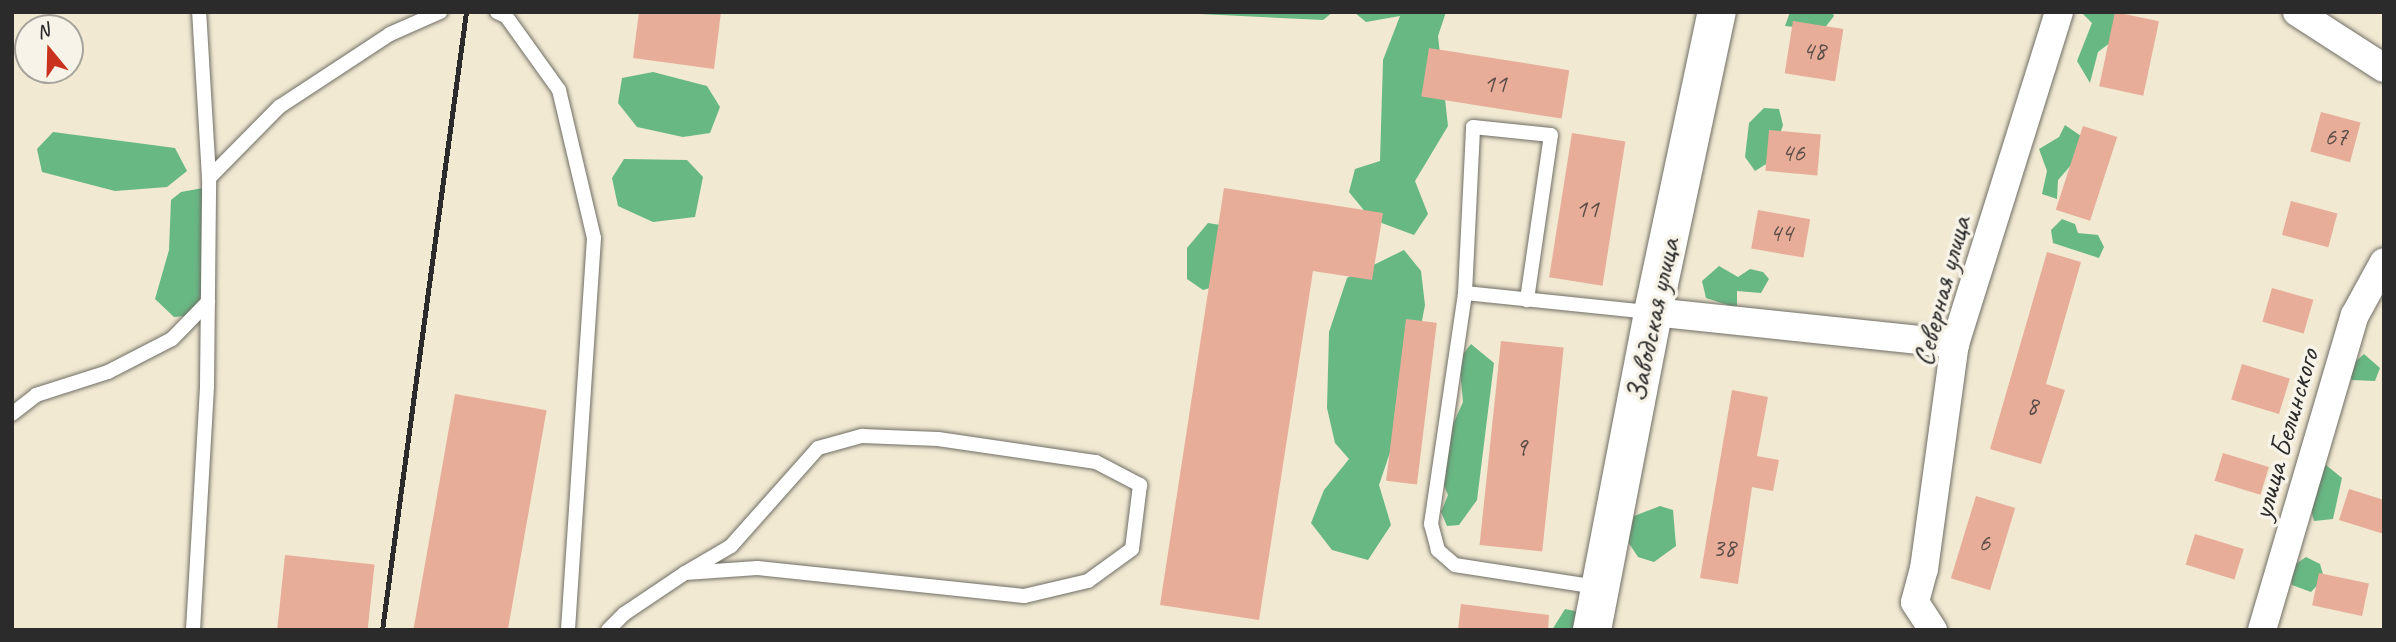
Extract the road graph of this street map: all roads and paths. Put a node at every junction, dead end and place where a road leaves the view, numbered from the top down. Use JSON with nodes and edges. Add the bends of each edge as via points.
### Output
{"nodes":[{"id":1,"x":198,"y":12,"type":"edge"},
{"id":2,"x":440,"y":12,"type":"edge"},
{"id":3,"x":497,"y":12,"type":"edge"},
{"id":4,"x":1717,"y":12,"type":"edge"},
{"id":5,"x":2059,"y":12,"type":"edge"},
{"id":6,"x":2297,"y":12,"type":"edge"},
{"id":7,"x":2384,"y":68,"type":"edge"},
{"id":8,"x":209,"y":178,"type":"junction"},
{"id":9,"x":2384,"y":262,"type":"edge"},
{"id":10,"x":1465,"y":293,"type":"junction"},
{"id":11,"x":1527,"y":300,"type":"junction"},
{"id":12,"x":208,"y":302,"type":"junction"},
{"id":13,"x":1653,"y":312,"type":"junction"},
{"id":14,"x":1955,"y":344,"type":"junction"},
{"id":15,"x":12,"y":414,"type":"edge"},
{"id":16,"x":684,"y":573,"type":"junction"},
{"id":17,"x":1599,"y":587,"type":"junction"},
{"id":18,"x":193,"y":630,"type":"edge"},
{"id":19,"x":568,"y":630,"type":"edge"},
{"id":20,"x":608,"y":630,"type":"edge"},
{"id":21,"x":1592,"y":630,"type":"edge"},
{"id":22,"x":1933,"y":630,"type":"edge"},
{"id":23,"x":2262,"y":630,"type":"edge"}],
"edges":[{"from":1,"to":8,"type":"lane"},
{"from":2,"to":8,"type":"lane","via":[[390,34],[279,107]]},
{"from":3,"to":19,"type":"lane","via":[[506,16],[559,90],[594,238]]},
{"from":4,"to":13,"type":"street","name":"Заводская улица"},
{"from":5,"to":14,"type":"street","name":"Северная улица"},
{"from":6,"to":7,"type":"street"},
{"from":8,"to":12,"type":"lane"},
{"from":9,"to":23,"type":"street","name":"улица Белинского","via":[[2355,315]]},
{"from":10,"to":11,"type":"lane"},
{"from":10,"to":11,"type":"lane","via":[[1474,127],[1550,135]]},
{"from":10,"to":17,"type":"lane","via":[[1431,524],[1438,550],[1455,565]]},
{"from":11,"to":13,"type":"lane"},
{"from":12,"to":15,"type":"lane","via":[[172,339],[108,372],[36,395]]},
{"from":12,"to":18,"type":"lane"},
{"from":13,"to":14,"type":"street"},
{"from":13,"to":17,"type":"street","name":"Заводская улица"},
{"from":14,"to":22,"type":"street","name":"Северная улица","via":[[1924,569],[1915,602]]},
{"from":16,"to":16,"type":"lane","via":[[757,568],[1024,596],[1088,581],[1132,549],[1140,485],[1096,462],[939,439],[862,436],[818,448],[731,545]]},
{"from":16,"to":20,"type":"lane"},
{"from":17,"to":21,"type":"street","name":"Заводская улица"}]}
